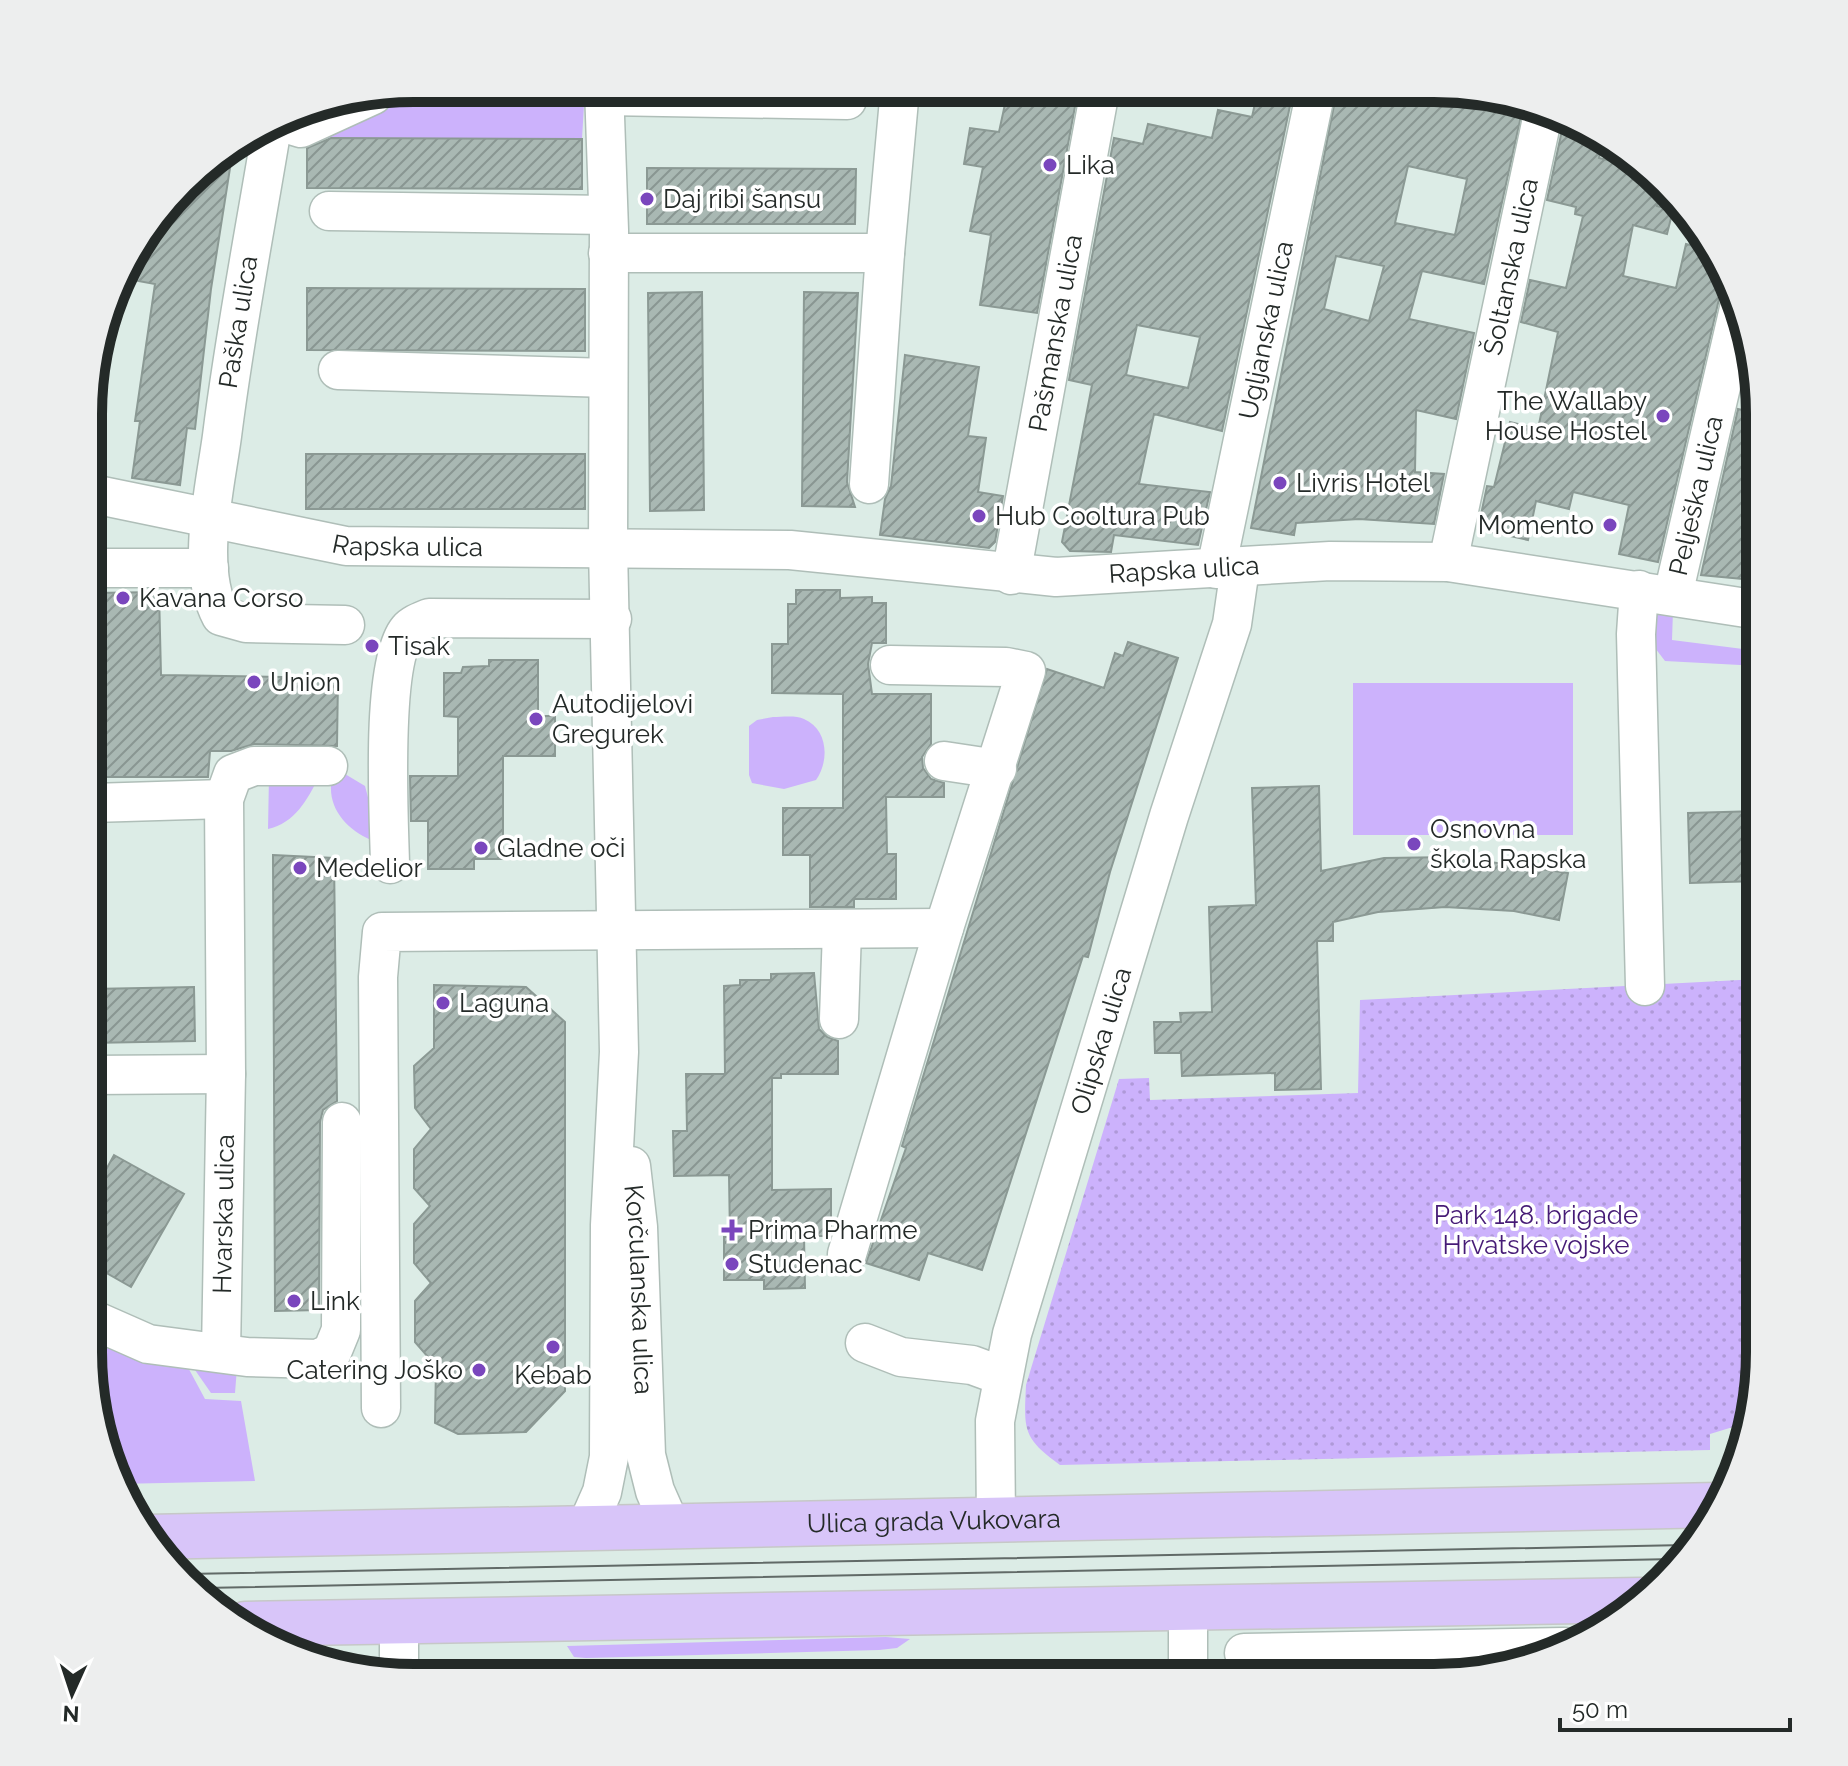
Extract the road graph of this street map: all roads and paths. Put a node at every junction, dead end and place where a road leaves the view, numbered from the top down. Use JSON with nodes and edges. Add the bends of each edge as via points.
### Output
{"nodes":[{"id":1,"x":605,"y":102,"type":"edge"},
{"id":2,"x":899,"y":102,"type":"edge"},
{"id":3,"x":1098,"y":102,"type":"edge"},
{"id":4,"x":1314,"y":102,"type":"edge"},
{"id":5,"x":333,"y":113,"type":"edge"},
{"id":6,"x":1541,"y":122,"type":"edge"},
{"id":7,"x":295,"y":126,"type":"edge"},
{"id":8,"x":270,"y":137,"type":"edge"},
{"id":9,"x":329,"y":211,"type":"dead end"},
{"id":10,"x":608,"y":215,"type":"junction"},
{"id":11,"x":608,"y":253,"type":"junction"},
{"id":12,"x":885,"y":253,"type":"junction"},
{"id":13,"x":1733,"y":328,"type":"edge"},
{"id":14,"x":338,"y":370,"type":"dead end"},
{"id":15,"x":608,"y":378,"type":"junction"},
{"id":16,"x":869,"y":484,"type":"dead end"},
{"id":17,"x":102,"y":496,"type":"edge"},
{"id":18,"x":210,"y":518,"type":"junction"},
{"id":19,"x":608,"y":548,"type":"junction"},
{"id":20,"x":1448,"y":562,"type":"junction"},
{"id":21,"x":102,"y":568,"type":"edge"},
{"id":22,"x":209,"y":568,"type":"junction"},
{"id":23,"x":1228,"y":568,"type":"junction"},
{"id":24,"x":1011,"y":575,"type":"junction"},
{"id":25,"x":1656,"y":593,"type":"junction"},
{"id":26,"x":1746,"y":608,"type":"edge"},
{"id":27,"x":612,"y":619,"type":"junction"},
{"id":28,"x":345,"y":625,"type":"dead end"},
{"id":29,"x":890,"y":665,"type":"dead end"},
{"id":30,"x":944,"y":761,"type":"dead end"},
{"id":31,"x":328,"y":766,"type":"dead end"},
{"id":32,"x":997,"y":769,"type":"junction"},
{"id":33,"x":224,"y":799,"type":"junction"},
{"id":34,"x":102,"y":803,"type":"edge"},
{"id":35,"x":390,"y":864,"type":"dead end"},
{"id":36,"x":944,"y":928,"type":"junction"},
{"id":37,"x":618,"y":929,"type":"junction"},
{"id":38,"x":842,"y":930,"type":"junction"},
{"id":39,"x":1645,"y":986,"type":"dead end"},
{"id":40,"x":839,"y":1019,"type":"dead end"},
{"id":41,"x":619,"y":1052,"type":"junction"},
{"id":42,"x":226,"y":1074,"type":"junction"},
{"id":43,"x":102,"y":1075,"type":"edge"},
{"id":44,"x":342,"y":1122,"type":"dead end"},
{"id":45,"x":847,"y":1254,"type":"dead end"},
{"id":46,"x":102,"y":1324,"type":"edge"},
{"id":47,"x":865,"y":1343,"type":"dead end"},
{"id":48,"x":221,"y":1352,"type":"junction"},
{"id":49,"x":1002,"y":1376,"type":"junction"},
{"id":50,"x":381,"y":1408,"type":"dead end"},
{"id":51,"x":1706,"y":1505,"type":"edge"},
{"id":52,"x":996,"y":1520,"type":"junction"},
{"id":53,"x":670,"y":1525,"type":"junction"},
{"id":54,"x":587,"y":1526,"type":"junction"},
{"id":55,"x":163,"y":1537,"type":"edge"},
{"id":56,"x":1622,"y":1600,"type":"edge"},
{"id":57,"x":1188,"y":1607,"type":"junction"},
{"id":58,"x":399,"y":1620,"type":"junction"},
{"id":59,"x":261,"y":1624,"type":"edge"},
{"id":60,"x":1532,"y":1648,"type":"edge"},
{"id":61,"x":1244,"y":1653,"type":"dead end"},
{"id":62,"x":399,"y":1663,"type":"edge"},
{"id":63,"x":1188,"y":1664,"type":"edge"}],
"edges":[{"from":1,"to":10,"type":"street"},
{"from":2,"to":12,"type":"street"},
{"from":3,"to":24,"type":"street","name":"Pašmanska ulica"},
{"from":4,"to":23,"type":"street","name":"Ugljanska ulica"},
{"from":5,"to":7,"type":"street"},
{"from":6,"to":20,"type":"street","name":"Šoltanska ulica"},
{"from":8,"to":18,"type":"street","name":"Paška ulica"},
{"from":9,"to":10,"type":"street"},
{"from":10,"to":11,"type":"street"},
{"from":11,"to":12,"type":"street"},
{"from":11,"to":15,"type":"street"},
{"from":12,"to":16,"type":"street"},
{"from":13,"to":25,"type":"street","name":"Pelješka ulica"},
{"from":14,"to":15,"type":"street"},
{"from":15,"to":19,"type":"street"},
{"from":17,"to":18,"type":"street","name":"Rapska ulica"},
{"from":18,"to":19,"type":"street","name":"Rapska ulica","via":[[346,546]]},
{"from":18,"to":22,"type":"street"},
{"from":19,"to":24,"type":"street","name":"Rapska ulica","via":[[790,550]]},
{"from":19,"to":27,"type":"street","name":"Korčulanska ulica"},
{"from":20,"to":23,"type":"street","name":"Rapska ulica","via":[[1330,561]]},
{"from":20,"to":25,"type":"street","name":"Rapska ulica"},
{"from":21,"to":22,"type":"street"},
{"from":22,"to":28,"type":"street","via":[[213,602],[221,616],[246,623]]},
{"from":23,"to":24,"type":"street","name":"Rapska ulica","via":[[1110,576]]},
{"from":23,"to":49,"type":"street","name":"Olipska ulica","via":[[1232,624],[1169,816]]},
{"from":25,"to":26,"type":"street","name":"Rapska ulica"},
{"from":25,"to":39,"type":"street","name":"Pelješka ulica","via":[[1636,634]]},
{"from":27,"to":35,"type":"street","via":[[429,618],[406,631],[389,711]]},
{"from":27,"to":37,"type":"street","name":"Korčulanska ulica"},
{"from":29,"to":32,"type":"street","via":[[1026,671]]},
{"from":30,"to":32,"type":"street"},
{"from":31,"to":33,"type":"street","via":[[254,766],[233,774]]},
{"from":32,"to":36,"type":"street"},
{"from":33,"to":34,"type":"street"},
{"from":33,"to":42,"type":"street","name":"Hvarska ulica"},
{"from":36,"to":38,"type":"street"},
{"from":36,"to":45,"type":"street"},
{"from":37,"to":38,"type":"street"},
{"from":37,"to":41,"type":"street","name":"Korčulanska ulica"},
{"from":37,"to":50,"type":"street","via":[[382,932]]},
{"from":38,"to":40,"type":"street"},
{"from":41,"to":53,"type":"street","name":"Korčulanska ulica","via":[[638,1227],[646,1455]]},
{"from":41,"to":54,"type":"street","name":"Korčulanska ulica","via":[[610,1225],[609,1457]]},
{"from":42,"to":43,"type":"street"},
{"from":42,"to":48,"type":"street","name":"Hvarska ulica"},
{"from":44,"to":48,"type":"street","via":[[339,1343],[318,1359]]},
{"from":46,"to":48,"type":"street","via":[[148,1344]]},
{"from":47,"to":49,"type":"street","via":[[901,1357],[972,1365]]},
{"from":49,"to":52,"type":"street","name":"Olipska ulica","via":[[995,1421]]},
{"from":51,"to":52,"type":"main road","name":"Ulica grada Vukovara"},
{"from":52,"to":53,"type":"main road","name":"Ulica grada Vukovara"},
{"from":53,"to":54,"type":"main road","name":"Ulica grada Vukovara"},
{"from":54,"to":55,"type":"main road","name":"Ulica grada Vukovara"},
{"from":56,"to":57,"type":"main road"},
{"from":57,"to":58,"type":"main road"},
{"from":57,"to":63,"type":"street"},
{"from":58,"to":59,"type":"main road"},
{"from":58,"to":62,"type":"street"},
{"from":60,"to":61,"type":"street"}]}
